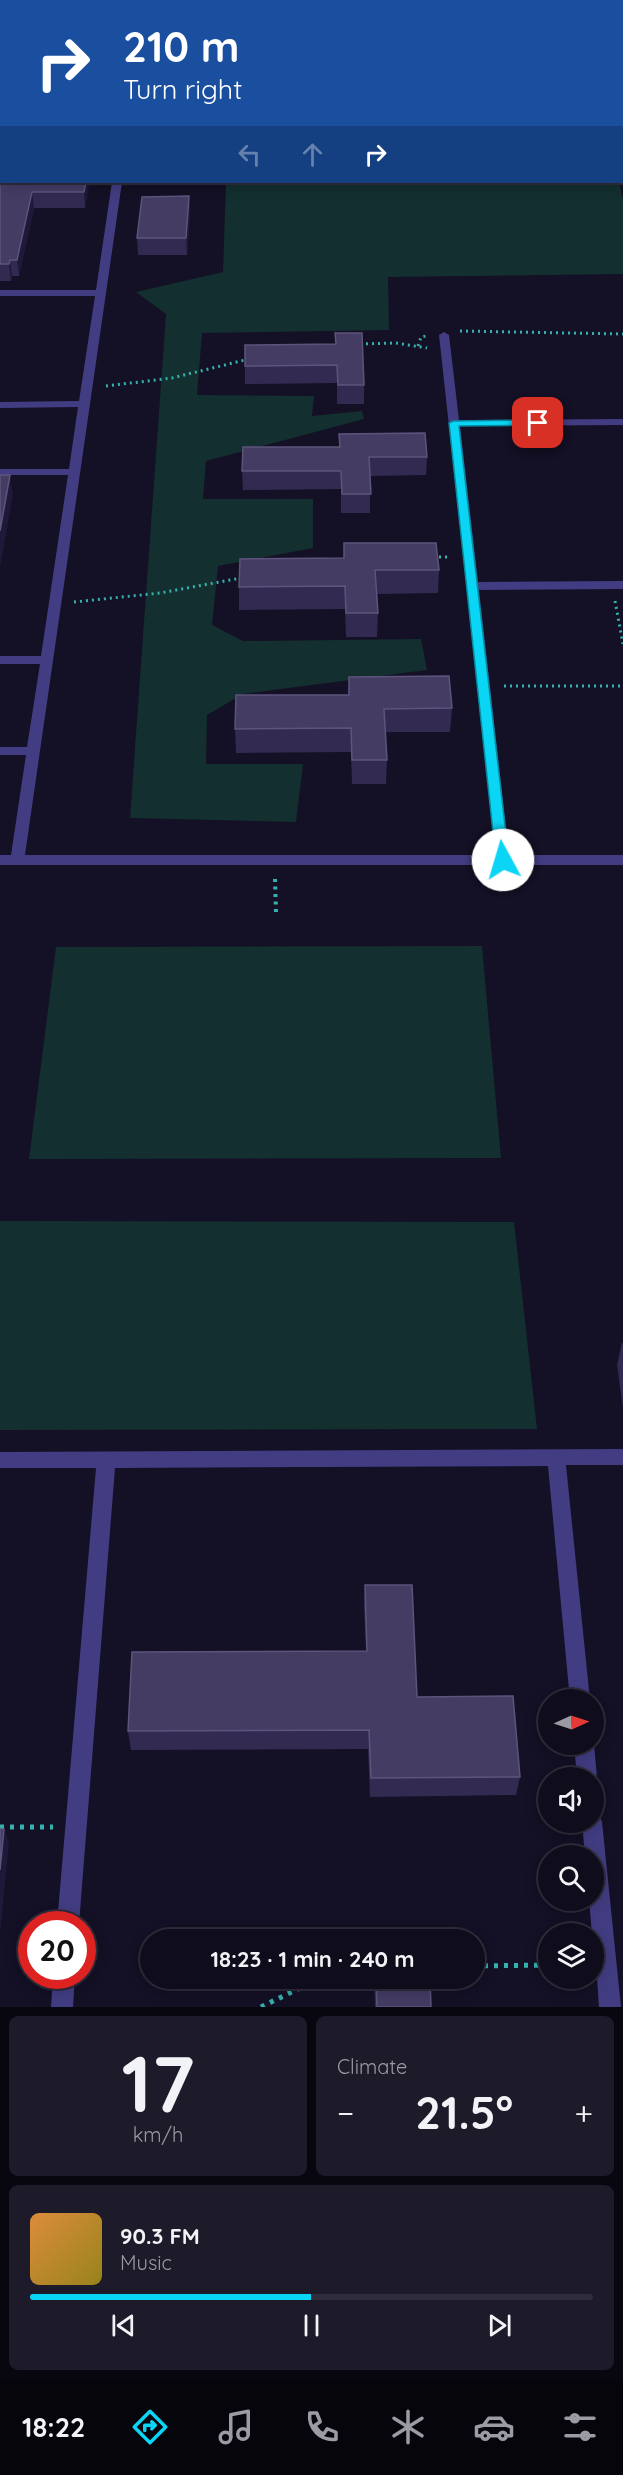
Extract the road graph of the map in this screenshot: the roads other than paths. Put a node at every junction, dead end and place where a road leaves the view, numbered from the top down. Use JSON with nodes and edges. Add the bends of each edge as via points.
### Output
{"nodes":[{"id":1,"x":117,"y":183,"type":"edge"},
{"id":2,"x":0,"y":293,"type":"edge"},
{"id":3,"x":100,"y":293,"type":"junction"},
{"id":4,"x":442,"y":334,"type":"road end"},
{"id":5,"x":84,"y":404,"type":"junction"},
{"id":6,"x":0,"y":405,"type":"edge"},
{"id":7,"x":623,"y":422,"type":"edge"},
{"id":8,"x":453,"y":423,"type":"junction"},
{"id":9,"x":0,"y":472,"type":"edge"},
{"id":10,"x":74,"y":472,"type":"junction"},
{"id":11,"x":619,"y":585,"type":"edge"},
{"id":12,"x":472,"y":586,"type":"junction"},
{"id":13,"x":0,"y":660,"type":"edge"},
{"id":14,"x":46,"y":660,"type":"junction"},
{"id":15,"x":0,"y":751,"type":"edge"},
{"id":16,"x":33,"y":751,"type":"junction"},
{"id":17,"x":0,"y":860,"type":"edge"},
{"id":18,"x":17,"y":860,"type":"junction"},
{"id":19,"x":503,"y":860,"type":"junction"},
{"id":20,"x":623,"y":860,"type":"edge"},
{"id":21,"x":556,"y":1457,"type":"junction"},
{"id":22,"x":623,"y":1457,"type":"edge"},
{"id":23,"x":0,"y":1461,"type":"edge"},
{"id":24,"x":106,"y":1461,"type":"junction"},
{"id":25,"x":579,"y":1689,"type":"edge"},
{"id":26,"x":593,"y":1833,"type":"edge"},
{"id":27,"x":69,"y":1911,"type":"edge"},
{"id":28,"x":63,"y":1989,"type":"edge"},
{"id":29,"x":62,"y":2007,"type":"edge"},
{"id":30,"x":610,"y":2007,"type":"edge"}],
"edges":[{"from":1,"to":3,"type":"lane"},
{"from":2,"to":3,"type":"lane"},
{"from":3,"to":5,"type":"lane"},
{"from":4,"to":8,"type":"lane"},
{"from":5,"to":6,"type":"lane"},
{"from":5,"to":10,"type":"lane"},
{"from":7,"to":8,"type":"lane"},
{"from":8,"to":12,"type":"lane"},
{"from":9,"to":10,"type":"lane"},
{"from":10,"to":14,"type":"lane"},
{"from":11,"to":12,"type":"lane"},
{"from":12,"to":19,"type":"lane"},
{"from":13,"to":14,"type":"lane"},
{"from":14,"to":16,"type":"lane"},
{"from":15,"to":16,"type":"lane"},
{"from":16,"to":18,"type":"lane"},
{"from":17,"to":18,"type":"lane"},
{"from":18,"to":19,"type":"lane"},
{"from":19,"to":20,"type":"lane"},
{"from":21,"to":22,"type":"lane"},
{"from":21,"to":24,"type":"lane"},
{"from":21,"to":25,"type":"lane"},
{"from":23,"to":24,"type":"lane"},
{"from":24,"to":27,"type":"lane"},
{"from":26,"to":30,"type":"lane"},
{"from":28,"to":29,"type":"lane"}]}
